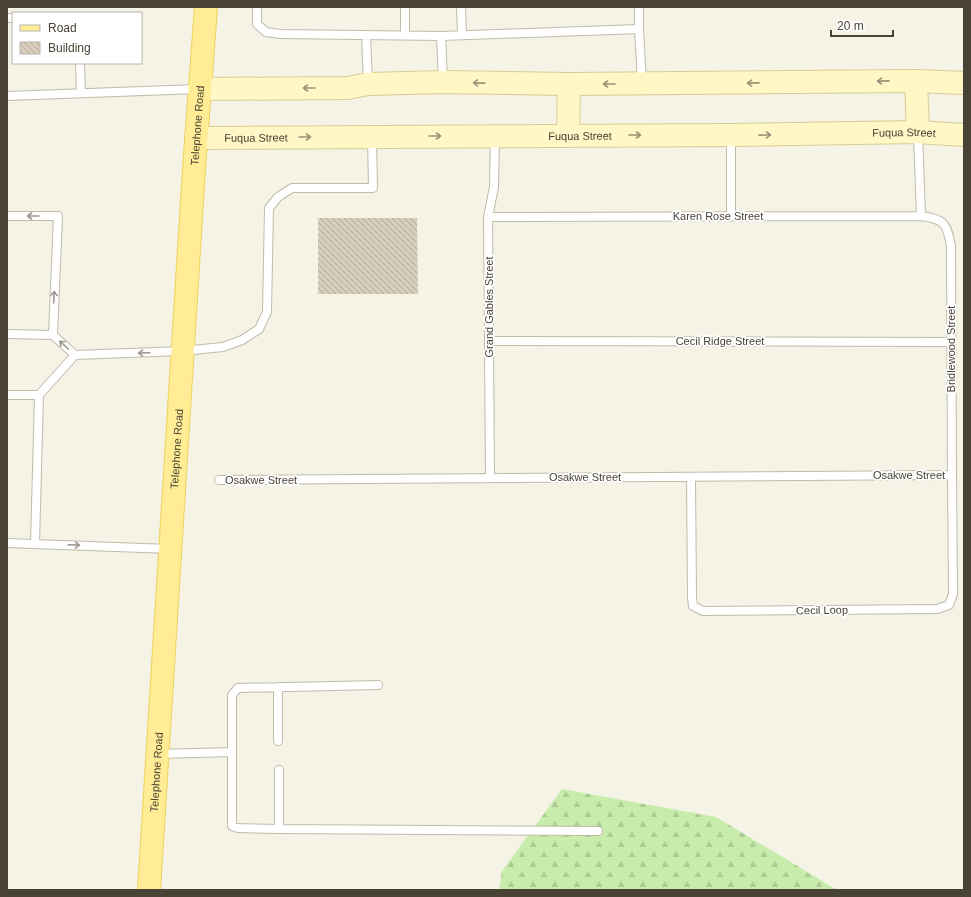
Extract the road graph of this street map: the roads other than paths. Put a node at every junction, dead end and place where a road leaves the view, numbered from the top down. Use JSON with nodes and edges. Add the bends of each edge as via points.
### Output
{"nodes":[{"id":1,"x":206,"y":7,"type":"edge"},
{"id":2,"x":257,"y":7,"type":"edge"},
{"id":3,"x":405,"y":7,"type":"edge"},
{"id":4,"x":461,"y":7,"type":"edge"},
{"id":5,"x":639,"y":7,"type":"edge"},
{"id":6,"x":639,"y":29,"type":"junction"},
{"id":7,"x":462,"y":34,"type":"junction"},
{"id":8,"x":366,"y":35,"type":"junction"},
{"id":9,"x":404,"y":35,"type":"junction"},
{"id":10,"x":441,"y":36,"type":"junction"},
{"id":11,"x":80,"y":64,"type":"edge"},
{"id":12,"x":916,"y":81,"type":"junction"},
{"id":13,"x":443,"y":82,"type":"junction"},
{"id":14,"x":964,"y":83,"type":"edge"},
{"id":15,"x":368,"y":84,"type":"junction"},
{"id":16,"x":569,"y":84,"type":"junction"},
{"id":17,"x":642,"y":84,"type":"junction"},
{"id":18,"x":199,"y":89,"type":"junction"},
{"id":19,"x":81,"y":93,"type":"junction"},
{"id":20,"x":7,"y":96,"type":"edge"},
{"id":21,"x":918,"y":132,"type":"junction"},
{"id":22,"x":568,"y":135,"type":"junction"},
{"id":23,"x":731,"y":135,"type":"junction"},
{"id":24,"x":964,"y":135,"type":"edge"},
{"id":25,"x":372,"y":136,"type":"junction"},
{"id":26,"x":495,"y":136,"type":"junction"},
{"id":27,"x":196,"y":138,"type":"junction"},
{"id":28,"x":7,"y":216,"type":"edge"},
{"id":29,"x":731,"y":216,"type":"junction"},
{"id":30,"x":920,"y":216,"type":"junction"},
{"id":31,"x":488,"y":217,"type":"junction"},
{"id":32,"x":945,"y":224,"type":"joint"},
{"id":33,"x":7,"y":334,"type":"edge"},
{"id":34,"x":53,"y":336,"type":"junction"},
{"id":35,"x":489,"y":341,"type":"junction"},
{"id":36,"x":951,"y":342,"type":"junction"},
{"id":37,"x":182,"y":351,"type":"junction"},
{"id":38,"x":75,"y":356,"type":"junction"},
{"id":39,"x":7,"y":395,"type":"edge"},
{"id":40,"x":39,"y":395,"type":"junction"},
{"id":41,"x":952,"y":474,"type":"junction"},
{"id":42,"x":691,"y":476,"type":"junction"},
{"id":43,"x":490,"y":478,"type":"junction"},
{"id":44,"x":219,"y":480,"type":"dead end"},
{"id":45,"x":7,"y":543,"type":"edge"},
{"id":46,"x":35,"y":544,"type":"junction"},
{"id":47,"x":170,"y":549,"type":"junction"},
{"id":48,"x":378,"y":685,"type":"dead end"},
{"id":49,"x":278,"y":687,"type":"junction"},
{"id":50,"x":278,"y":741,"type":"dead end"},
{"id":51,"x":232,"y":752,"type":"junction"},
{"id":52,"x":158,"y":754,"type":"junction"},
{"id":53,"x":279,"y":770,"type":"dead end"},
{"id":54,"x":279,"y":829,"type":"junction"},
{"id":55,"x":598,"y":830,"type":"dead end"},
{"id":56,"x":149,"y":890,"type":"edge"}],
"edges":[{"from":1,"to":18,"type":"main road","name":"Telephone Road"},
{"from":2,"to":8,"type":"lane","via":[[257,24],[266,32]]},
{"from":3,"to":9,"type":"lane"},
{"from":4,"to":7,"type":"lane"},
{"from":5,"to":6,"type":"lane"},
{"from":6,"to":7,"type":"lane"},
{"from":6,"to":17,"type":"lane"},
{"from":7,"to":10,"type":"lane"},
{"from":8,"to":9,"type":"lane"},
{"from":8,"to":15,"type":"lane"},
{"from":9,"to":10,"type":"lane"},
{"from":10,"to":13,"type":"lane"},
{"from":11,"to":19,"type":"lane"},
{"from":12,"to":14,"type":"main road"},
{"from":12,"to":17,"type":"main road","one_way":true},
{"from":12,"to":21,"type":"main road"},
{"from":13,"to":15,"type":"main road"},
{"from":16,"to":13,"type":"main road","one_way":true},
{"from":15,"to":18,"type":"main road","one_way":true,"via":[[348,88]]},
{"from":17,"to":16,"type":"main road","one_way":true},
{"from":16,"to":22,"type":"main road"},
{"from":18,"to":19,"type":"lane"},
{"from":18,"to":27,"type":"main road","name":"Telephone Road"},
{"from":19,"to":20,"type":"lane"},
{"from":23,"to":21,"type":"main road","name":"Fuqua Street","one_way":true},
{"from":21,"to":24,"type":"main road","name":"Fuqua Street"},
{"from":21,"to":30,"type":"lane"},
{"from":22,"to":23,"type":"main road","name":"Fuqua Street","one_way":true},
{"from":22,"to":26,"type":"main road","name":"Fuqua Street"},
{"from":23,"to":29,"type":"lane"},
{"from":25,"to":26,"type":"main road","name":"Fuqua Street","one_way":true},
{"from":27,"to":25,"type":"main road","name":"Fuqua Street","one_way":true},
{"from":25,"to":37,"type":"lane","via":[[373,188],[292,188],[278,197],[269,208],[268,312],[259,329],[242,340],[223,347]]},
{"from":26,"to":31,"type":"lane","name":"Grand Gables Street","via":[[494,187]]},
{"from":27,"to":37,"type":"main road","name":"Telephone Road"},
{"from":34,"to":28,"type":"lane","one_way":true,"via":[[58,216]]},
{"from":29,"to":30,"type":"lane","name":"Karen Rose Street"},
{"from":29,"to":31,"type":"lane","name":"Karen Rose Street"},
{"from":30,"to":32,"type":"lane","name":"Karen Rose Street","via":[[933,218]]},
{"from":31,"to":35,"type":"lane","name":"Grand Gables Street"},
{"from":32,"to":36,"type":"lane","name":"Bridlewood Street","via":[[951,246]]},
{"from":33,"to":34,"type":"lane"},
{"from":38,"to":34,"type":"lane","one_way":true},
{"from":35,"to":36,"type":"lane","name":"Cecil Ridge Street"},
{"from":35,"to":43,"type":"lane","name":"Grand Gables Street"},
{"from":36,"to":41,"type":"lane","name":"Bridlewood Street"},
{"from":37,"to":38,"type":"lane","one_way":true},
{"from":37,"to":47,"type":"main road","name":"Telephone Road"},
{"from":38,"to":40,"type":"lane"},
{"from":39,"to":40,"type":"lane"},
{"from":40,"to":46,"type":"lane"},
{"from":41,"to":42,"type":"lane","name":"Osakwe Street"},
{"from":41,"to":42,"type":"lane","name":"Cecil Loop","via":[[953,594],[949,605],[937,609],[703,612],[693,606],[692,597]]},
{"from":42,"to":43,"type":"lane","name":"Osakwe Street"},
{"from":43,"to":44,"type":"lane","name":"Osakwe Street"},
{"from":45,"to":46,"type":"lane"},
{"from":46,"to":47,"type":"lane","one_way":true},
{"from":47,"to":52,"type":"main road","name":"Telephone Road"},
{"from":48,"to":49,"type":"lane"},
{"from":49,"to":50,"type":"lane"},
{"from":49,"to":51,"type":"lane","via":[[238,688],[232,695]]},
{"from":51,"to":52,"type":"lane"},
{"from":51,"to":54,"type":"lane","via":[[232,826]]},
{"from":52,"to":56,"type":"main road","name":"Telephone Road"},
{"from":53,"to":54,"type":"lane"},
{"from":54,"to":55,"type":"lane"}]}
